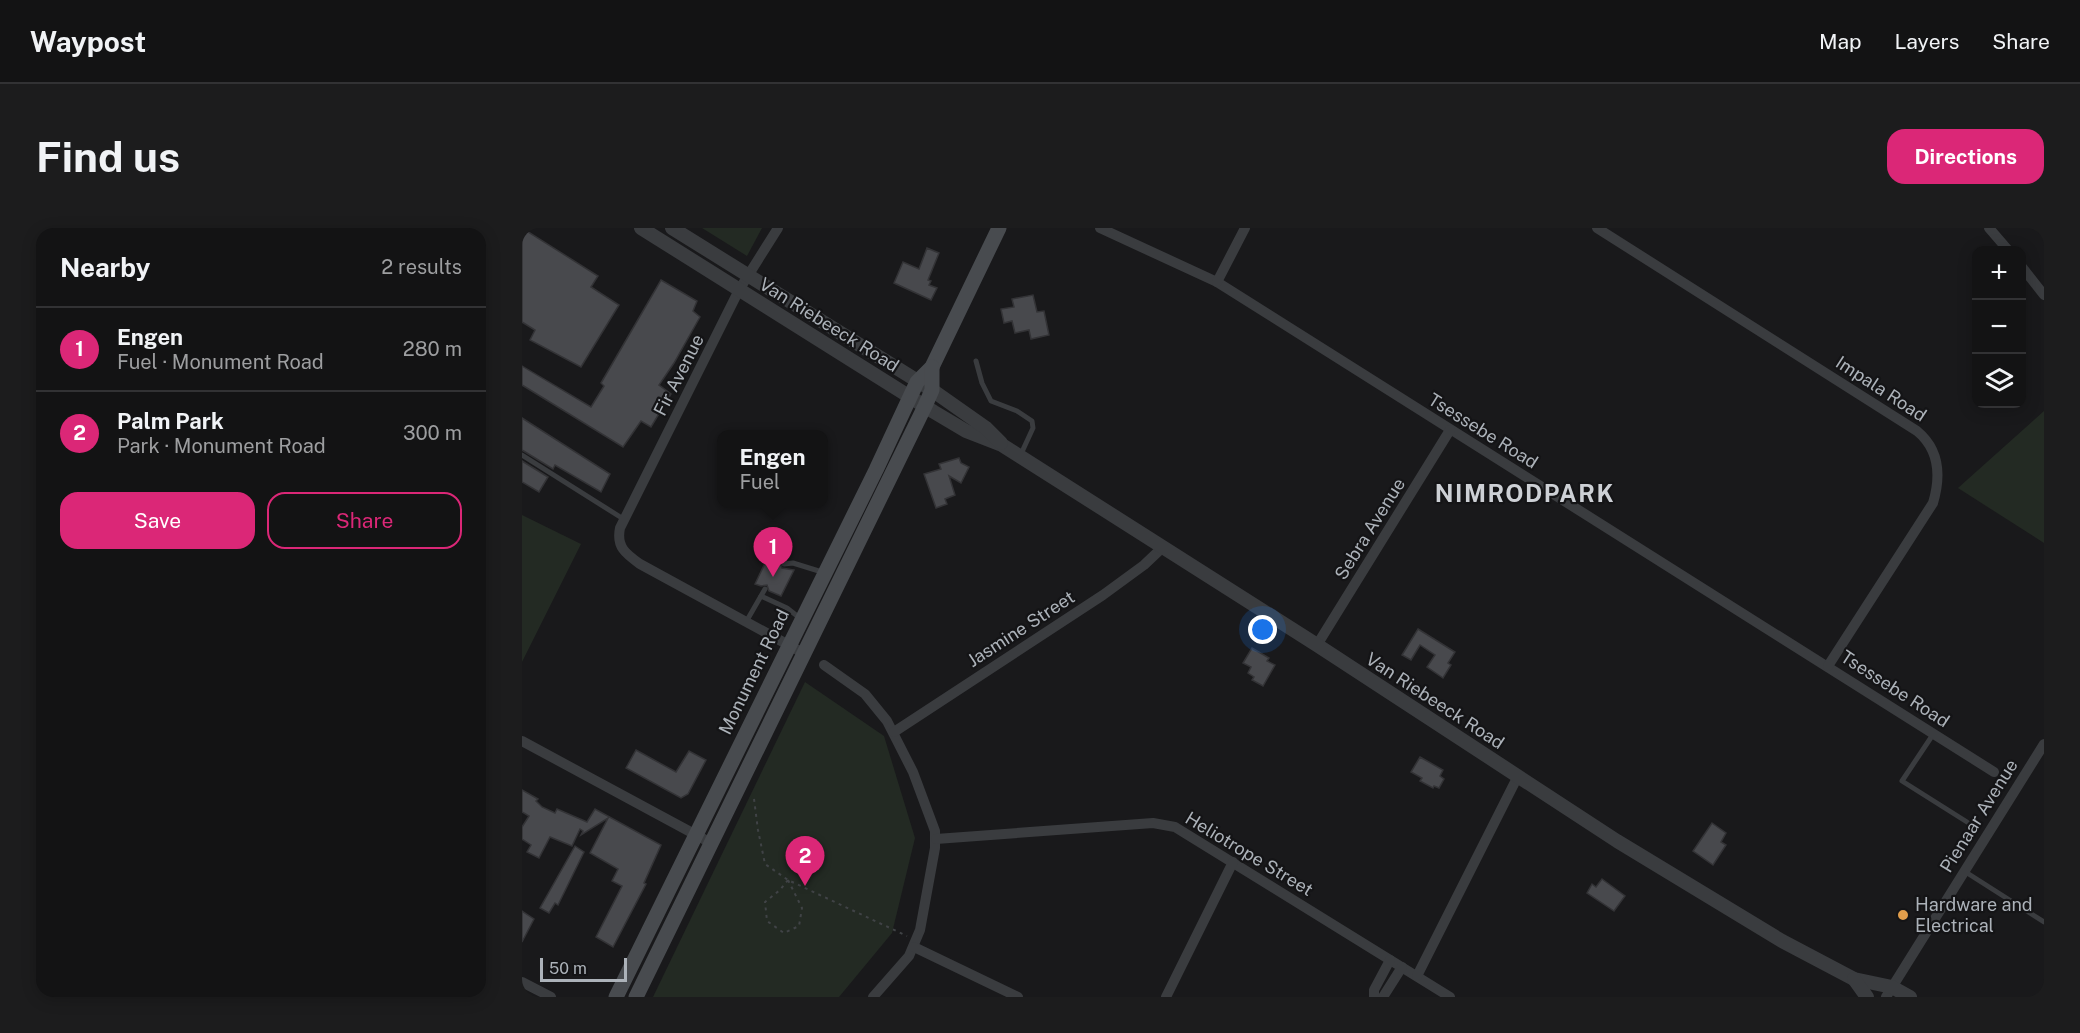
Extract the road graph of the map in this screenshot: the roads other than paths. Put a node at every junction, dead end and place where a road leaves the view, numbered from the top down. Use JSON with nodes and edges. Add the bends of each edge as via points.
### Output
{"nodes":[{"id":1,"x":641,"y":228,"type":"edge"},
{"id":2,"x":672,"y":228,"type":"edge"},
{"id":3,"x":778,"y":228,"type":"edge"},
{"id":4,"x":999,"y":228,"type":"edge"},
{"id":5,"x":1100,"y":228,"type":"edge"},
{"id":6,"x":1245,"y":228,"type":"edge"},
{"id":7,"x":1597,"y":228,"type":"edge"},
{"id":8,"x":1989,"y":228,"type":"edge"},
{"id":9,"x":2005,"y":246,"type":"edge"},
{"id":10,"x":2026,"y":272,"type":"edge"},
{"id":11,"x":748,"y":276,"type":"junction"},
{"id":12,"x":1217,"y":282,"type":"junction"},
{"id":13,"x":740,"y":290,"type":"junction"},
{"id":14,"x":2044,"y":295,"type":"edge"},
{"id":15,"x":976,"y":361,"type":"dead end"},
{"id":16,"x":932,"y":367,"type":"junction"},
{"id":17,"x":917,"y":382,"type":"junction"},
{"id":18,"x":932,"y":390,"type":"junction"},
{"id":19,"x":910,"y":397,"type":"junction"},
{"id":20,"x":925,"y":406,"type":"junction"},
{"id":21,"x":1450,"y":430,"type":"junction"},
{"id":22,"x":1002,"y":445,"type":"junction"},
{"id":23,"x":522,"y":455,"type":"edge"},
{"id":24,"x":1020,"y":456,"type":"junction"},
{"id":25,"x":625,"y":520,"type":"junction"},
{"id":26,"x":1163,"y":547,"type":"junction"},
{"id":27,"x":783,"y":564,"type":"dead end"},
{"id":28,"x":825,"y":573,"type":"junction"},
{"id":29,"x":765,"y":589,"type":"dead end"},
{"id":30,"x":761,"y":596,"type":"junction"},
{"id":31,"x":802,"y":620,"type":"junction"},
{"id":32,"x":746,"y":622,"type":"junction"},
{"id":33,"x":789,"y":645,"type":"junction"},
{"id":34,"x":1317,"y":645,"type":"junction"},
{"id":35,"x":805,"y":654,"type":"junction"},
{"id":36,"x":824,"y":665,"type":"dead end"},
{"id":37,"x":1828,"y":666,"type":"junction"},
{"id":38,"x":894,"y":732,"type":"junction"},
{"id":39,"x":1934,"y":733,"type":"junction"},
{"id":40,"x":522,"y":741,"type":"edge"},
{"id":41,"x":2044,"y":744,"type":"edge"},
{"id":42,"x":1994,"y":772,"type":"dead end"},
{"id":43,"x":1518,"y":776,"type":"junction"},
{"id":44,"x":1967,"y":822,"type":"dead end"},
{"id":45,"x":695,"y":836,"type":"junction"},
{"id":46,"x":936,"y":839,"type":"junction"},
{"id":47,"x":711,"y":843,"type":"junction"},
{"id":48,"x":1233,"y":862,"type":"junction"},
{"id":49,"x":1964,"y":871,"type":"junction"},
{"id":50,"x":2044,"y":922,"type":"edge"},
{"id":51,"x":915,"y":944,"type":"junction"},
{"id":52,"x":1390,"y":960,"type":"junction"},
{"id":53,"x":1402,"y":967,"type":"junction"},
{"id":54,"x":1417,"y":976,"type":"junction"},
{"id":55,"x":1854,"y":979,"type":"junction"},
{"id":56,"x":522,"y":981,"type":"edge"},
{"id":57,"x":1889,"y":992,"type":"edge"},
{"id":58,"x":551,"y":997,"type":"edge"},
{"id":59,"x":616,"y":997,"type":"edge"},
{"id":60,"x":636,"y":997,"type":"edge"},
{"id":61,"x":873,"y":997,"type":"edge"},
{"id":62,"x":1018,"y":997,"type":"edge"},
{"id":63,"x":1166,"y":997,"type":"edge"},
{"id":64,"x":1374,"y":997,"type":"edge"},
{"id":65,"x":1383,"y":997,"type":"edge"},
{"id":66,"x":1450,"y":997,"type":"edge"},
{"id":67,"x":1867,"y":997,"type":"edge"},
{"id":68,"x":1910,"y":997,"type":"edge"}],
"edges":[{"from":1,"to":13,"type":"street","name":"Van Riebeeck Road"},
{"from":2,"to":11,"type":"street","name":"Van Riebeeck Road"},
{"from":3,"to":11,"type":"street","name":"Fir Avenue"},
{"from":4,"to":16,"type":"main road","name":"Monument Road"},
{"from":5,"to":12,"type":"street","name":"Tsessebe Road"},
{"from":6,"to":12,"type":"street"},
{"from":7,"to":37,"type":"street","name":"Impala Road","via":[[1917,430],[1935,453],[1938,483],[1933,503]]},
{"from":8,"to":9,"type":"street"},
{"from":10,"to":14,"type":"street"},
{"from":11,"to":13,"type":"street","name":"Fir Avenue"},
{"from":11,"to":17,"type":"street","name":"Van Riebeeck Road"},
{"from":12,"to":21,"type":"street","name":"Tsessebe Road"},
{"from":13,"to":19,"type":"street","name":"Van Riebeeck Road"},
{"from":13,"to":25,"type":"street","name":"Fir Avenue"},
{"from":15,"to":24,"type":"lane","via":[[991,401],[1032,421],[1033,428]]},
{"from":16,"to":17,"type":"main road","name":"Monument Road"},
{"from":16,"to":18,"type":"main road","name":"Monument Road"},
{"from":17,"to":18,"type":"street","name":"Van Riebeeck Road"},
{"from":17,"to":19,"type":"main road","name":"Monument Road"},
{"from":18,"to":20,"type":"main road","name":"Monument Road"},
{"from":18,"to":22,"type":"street","name":"Van Riebeeck Road","via":[[987,428]]},
{"from":19,"to":20,"type":"street","name":"Van Riebeeck Road"},
{"from":19,"to":28,"type":"main road","name":"Monument Road"},
{"from":20,"to":22,"type":"street","name":"Van Riebeeck Road","via":[[966,431]]},
{"from":20,"to":35,"type":"main road","name":"Monument Road"},
{"from":21,"to":34,"type":"street","name":"Sebra Avenue"},
{"from":21,"to":37,"type":"street","name":"Tsessebe Road"},
{"from":22,"to":24,"type":"street","name":"Van Riebeeck Road"},
{"from":23,"to":25,"type":"lane"},
{"from":24,"to":26,"type":"street","name":"Van Riebeeck Road"},
{"from":25,"to":32,"type":"street","name":"Fir Avenue","via":[[619,541],[627,555]]},
{"from":26,"to":34,"type":"street","name":"Van Riebeeck Road"},
{"from":26,"to":38,"type":"street","name":"Jasmine Street","via":[[1103,595]]},
{"from":27,"to":28,"type":"lane","via":[[793,563]]},
{"from":28,"to":31,"type":"main road","name":"Monument Road"},
{"from":29,"to":30,"type":"lane"},
{"from":30,"to":31,"type":"lane"},
{"from":30,"to":32,"type":"lane"},
{"from":31,"to":33,"type":"main road","name":"Monument Road"},
{"from":32,"to":33,"type":"street"},
{"from":33,"to":35,"type":"street"},
{"from":33,"to":45,"type":"main road","name":"Monument Road"},
{"from":34,"to":43,"type":"street","name":"Van Riebeeck Road"},
{"from":35,"to":47,"type":"main road","name":"Monument Road"},
{"from":36,"to":38,"type":"street","via":[[865,694]]},
{"from":37,"to":39,"type":"street","name":"Tsessebe Road"},
{"from":38,"to":46,"type":"street","via":[[913,772]]},
{"from":39,"to":42,"type":"street","name":"Tsessebe Road"},
{"from":39,"to":44,"type":"lane","via":[[1902,782]]},
{"from":40,"to":45,"type":"street"},
{"from":41,"to":49,"type":"street","name":"Pienaar Avenue"},
{"from":43,"to":54,"type":"street"},
{"from":43,"to":55,"type":"street","name":"Van Riebeeck Road","via":[[1782,941]]},
{"from":45,"to":47,"type":"street"},
{"from":45,"to":59,"type":"main road","name":"Monument Road"},
{"from":46,"to":48,"type":"street","name":"Heliotrope Street","via":[[1164,824],[1183,831]]},
{"from":46,"to":51,"type":"street","via":[[924,916]]},
{"from":47,"to":60,"type":"main road","name":"Monument Road"},
{"from":48,"to":52,"type":"street","name":"Heliotrope Street"},
{"from":48,"to":63,"type":"street"},
{"from":49,"to":50,"type":"lane"},
{"from":49,"to":57,"type":"street","name":"Pienaar Avenue"},
{"from":51,"to":61,"type":"street"},
{"from":51,"to":62,"type":"street"},
{"from":52,"to":53,"type":"street","name":"Heliotrope Street"},
{"from":52,"to":64,"type":"street"},
{"from":53,"to":54,"type":"street","name":"Heliotrope Street"},
{"from":53,"to":65,"type":"street"},
{"from":54,"to":66,"type":"street","name":"Heliotrope Street"},
{"from":55,"to":57,"type":"street","name":"Van Riebeeck Road"},
{"from":55,"to":67,"type":"street","name":"Van Riebeeck Road"},
{"from":56,"to":58,"type":"street"},
{"from":57,"to":68,"type":"street","name":"Van Riebeeck Road"}]}
